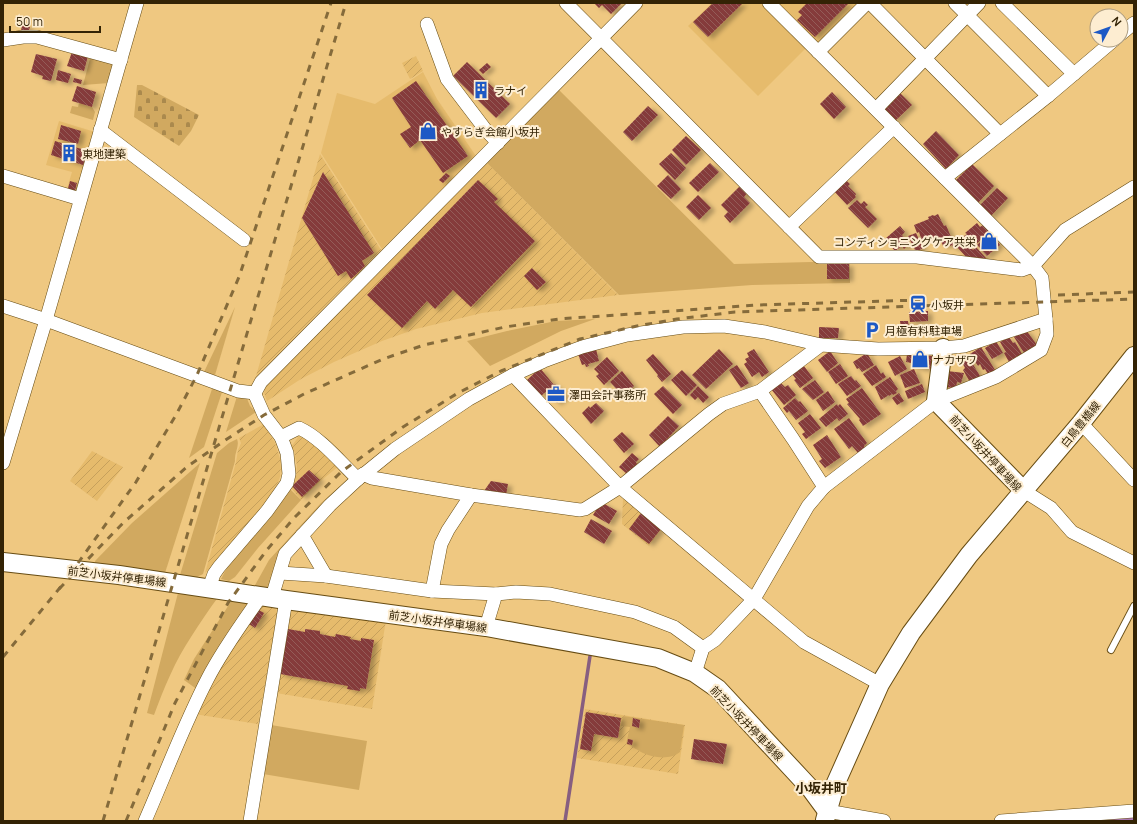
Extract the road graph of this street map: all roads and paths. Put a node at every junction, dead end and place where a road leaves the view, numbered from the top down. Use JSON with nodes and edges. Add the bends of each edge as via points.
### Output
{"nodes":[{"id":1,"x":137,"y":3,"type":"edge"},
{"id":2,"x":566,"y":3,"type":"edge"},
{"id":3,"x":636,"y":3,"type":"edge"},
{"id":4,"x":769,"y":3,"type":"edge"},
{"id":5,"x":868,"y":3,"type":"edge"},
{"id":6,"x":954,"y":3,"type":"edge"},
{"id":7,"x":979,"y":3,"type":"edge"},
{"id":8,"x":1002,"y":3,"type":"edge"},
{"id":9,"x":967,"y":16,"type":"junction"},
{"id":10,"x":427,"y":24,"type":"dead end"},
{"id":11,"x":601,"y":37,"type":"junction"},
{"id":12,"x":3,"y":40,"type":"edge"},
{"id":13,"x":1105,"y":48,"type":"edge"},
{"id":14,"x":818,"y":52,"type":"junction"},
{"id":15,"x":925,"y":58,"type":"junction"},
{"id":16,"x":121,"y":60,"type":"junction"},
{"id":17,"x":1074,"y":74,"type":"junction"},
{"id":18,"x":1048,"y":96,"type":"junction"},
{"id":19,"x":876,"y":109,"type":"junction"},
{"id":20,"x":894,"y":127,"type":"junction"},
{"id":21,"x":100,"y":130,"type":"junction"},
{"id":22,"x":1000,"y":134,"type":"junction"},
{"id":23,"x":498,"y":143,"type":"junction"},
{"id":24,"x":3,"y":176,"type":"edge"},
{"id":25,"x":945,"y":178,"type":"junction"},
{"id":26,"x":1134,"y":187,"type":"edge"},
{"id":27,"x":80,"y":199,"type":"junction"},
{"id":28,"x":789,"y":227,"type":"junction"},
{"id":29,"x":244,"y":240,"type":"dead end"},
{"id":30,"x":1033,"y":266,"type":"junction"},
{"id":31,"x":3,"y":306,"type":"edge"},
{"id":32,"x":1046,"y":319,"type":"junction"},
{"id":33,"x":46,"y":320,"type":"junction"},
{"id":34,"x":821,"y":345,"type":"junction"},
{"id":35,"x":943,"y":348,"type":"junction"},
{"id":36,"x":1134,"y":356,"type":"edge"},
{"id":37,"x":513,"y":375,"type":"junction"},
{"id":38,"x":760,"y":391,"type":"junction"},
{"id":39,"x":255,"y":393,"type":"junction"},
{"id":40,"x":936,"y":401,"type":"junction"},
{"id":41,"x":1081,"y":423,"type":"junction"},
{"id":42,"x":281,"y":437,"type":"junction"},
{"id":43,"x":3,"y":463,"type":"edge"},
{"id":44,"x":361,"y":476,"type":"junction"},
{"id":45,"x":1134,"y":480,"type":"edge"},
{"id":46,"x":620,"y":487,"type":"junction"},
{"id":47,"x":824,"y":487,"type":"junction"},
{"id":48,"x":1024,"y":491,"type":"junction"},
{"id":49,"x":471,"y":495,"type":"junction"},
{"id":50,"x":302,"y":535,"type":"junction"},
{"id":51,"x":3,"y":562,"type":"edge"},
{"id":52,"x":1134,"y":563,"type":"edge"},
{"id":53,"x":280,"y":573,"type":"junction"},
{"id":54,"x":326,"y":576,"type":"junction"},
{"id":55,"x":209,"y":588,"type":"junction"},
{"id":56,"x":432,"y":591,"type":"junction"},
{"id":57,"x":496,"y":594,"type":"junction"},
{"id":58,"x":273,"y":598,"type":"junction"},
{"id":59,"x":754,"y":599,"type":"junction"},
{"id":60,"x":1134,"y":606,"type":"edge"},
{"id":61,"x":486,"y":627,"type":"junction"},
{"id":62,"x":703,"y":648,"type":"junction"},
{"id":63,"x":1111,"y":650,"type":"dead end"},
{"id":64,"x":695,"y":673,"type":"junction"},
{"id":65,"x":880,"y":684,"type":"junction"},
{"id":66,"x":1134,"y":812,"type":"edge"},
{"id":67,"x":826,"y":816,"type":"edge"},
{"id":68,"x":145,"y":821,"type":"edge"},
{"id":69,"x":250,"y":821,"type":"edge"},
{"id":70,"x":884,"y":821,"type":"edge"},
{"id":71,"x":1001,"y":821,"type":"edge"}],
"edges":[{"from":1,"to":16,"type":"street"},
{"from":2,"to":11,"type":"street"},
{"from":3,"to":11,"type":"street"},
{"from":4,"to":14,"type":"street"},
{"from":5,"to":14,"type":"street"},
{"from":5,"to":15,"type":"street"},
{"from":6,"to":9,"type":"street"},
{"from":7,"to":9,"type":"street"},
{"from":8,"to":17,"type":"street"},
{"from":9,"to":15,"type":"street"},
{"from":9,"to":18,"type":"street"},
{"from":10,"to":23,"type":"street","via":[[447,79]]},
{"from":11,"to":23,"type":"street"},
{"from":11,"to":28,"type":"street"},
{"from":12,"to":16,"type":"street","via":[[37,37]]},
{"from":13,"to":17,"type":"street"},
{"from":14,"to":19,"type":"street"},
{"from":15,"to":19,"type":"street"},
{"from":15,"to":22,"type":"street"},
{"from":16,"to":21,"type":"street"},
{"from":17,"to":18,"type":"street"},
{"from":18,"to":22,"type":"street"},
{"from":19,"to":20,"type":"street"},
{"from":20,"to":25,"type":"street"},
{"from":20,"to":28,"type":"street"},
{"from":21,"to":27,"type":"street"},
{"from":21,"to":29,"type":"street"},
{"from":22,"to":25,"type":"street"},
{"from":23,"to":39,"type":"street","via":[[266,376]]},
{"from":24,"to":27,"type":"street"},
{"from":25,"to":30,"type":"street"},
{"from":26,"to":30,"type":"street","via":[[1065,230]]},
{"from":27,"to":33,"type":"street"},
{"from":28,"to":30,"type":"street","via":[[819,257],[917,256],[1022,270]]},
{"from":30,"to":32,"type":"street","via":[[1042,278]]},
{"from":31,"to":33,"type":"street"},
{"from":32,"to":35,"type":"street","via":[[964,346]]},
{"from":32,"to":40,"type":"street","via":[[1047,334],[1041,350],[996,377]]},
{"from":33,"to":39,"type":"street","via":[[238,390]]},
{"from":33,"to":43,"type":"street"},
{"from":34,"to":35,"type":"street","via":[[878,349]]},
{"from":34,"to":37,"type":"street","via":[[724,326],[683,327],[627,335],[582,347]]},
{"from":34,"to":38,"type":"street"},
{"from":35,"to":40,"type":"main road"},
{"from":36,"to":41,"type":"main road","name":"白鳥豊橋線"},
{"from":37,"to":44,"type":"street","via":[[426,427]]},
{"from":37,"to":46,"type":"street"},
{"from":38,"to":46,"type":"street","via":[[723,404],[708,414]]},
{"from":38,"to":47,"type":"street"},
{"from":39,"to":42,"type":"street","via":[[264,415]]},
{"from":40,"to":47,"type":"street"},
{"from":40,"to":48,"type":"main road","name":"前芝小坂井停車場線"},
{"from":41,"to":45,"type":"street"},
{"from":41,"to":48,"type":"main road","name":"白鳥豊橋線"},
{"from":42,"to":44,"type":"street","via":[[299,428],[306,431]]},
{"from":42,"to":55,"type":"street","via":[[289,465],[287,483],[267,511],[219,567]]},
{"from":44,"to":49,"type":"street"},
{"from":44,"to":50,"type":"street"},
{"from":46,"to":49,"type":"street","via":[[580,510]]},
{"from":46,"to":59,"type":"street"},
{"from":47,"to":59,"type":"street","via":[[808,506]]},
{"from":48,"to":52,"type":"street","via":[[1051,508],[1072,532]]},
{"from":48,"to":65,"type":"main road","name":"前芝小坂井停車場線","via":[[942,591],[911,633]]},
{"from":49,"to":56,"type":"street","via":[[441,544]]},
{"from":50,"to":53,"type":"street","via":[[285,554]]},
{"from":50,"to":54,"type":"street"},
{"from":51,"to":55,"type":"main road","name":"前芝小坂井停車場線"},
{"from":53,"to":54,"type":"street"},
{"from":53,"to":58,"type":"street"},
{"from":54,"to":56,"type":"street"},
{"from":55,"to":58,"type":"main road","name":"前芝小坂井停車場線"},
{"from":56,"to":57,"type":"street"},
{"from":57,"to":61,"type":"street"},
{"from":57,"to":62,"type":"street","via":[[550,594],[635,612],[674,627]]},
{"from":58,"to":61,"type":"main road","name":"前芝小坂井停車場線"},
{"from":58,"to":68,"type":"street","via":[[224,650],[208,677]]},
{"from":58,"to":69,"type":"street"},
{"from":59,"to":62,"type":"street","via":[[715,640]]},
{"from":59,"to":65,"type":"street","via":[[804,642]]},
{"from":60,"to":63,"type":"lane"},
{"from":61,"to":64,"type":"main road","name":"前芝小坂井停車場線","via":[[658,658]]},
{"from":62,"to":64,"type":"street"},
{"from":64,"to":67,"type":"main road","name":"前芝小坂井停車場線","via":[[718,689],[810,788]]},
{"from":65,"to":67,"type":"main road","name":"前芝小坂井停車場線","via":[[835,785]]},
{"from":66,"to":71,"type":"street"},
{"from":67,"to":70,"type":"street"}]}
